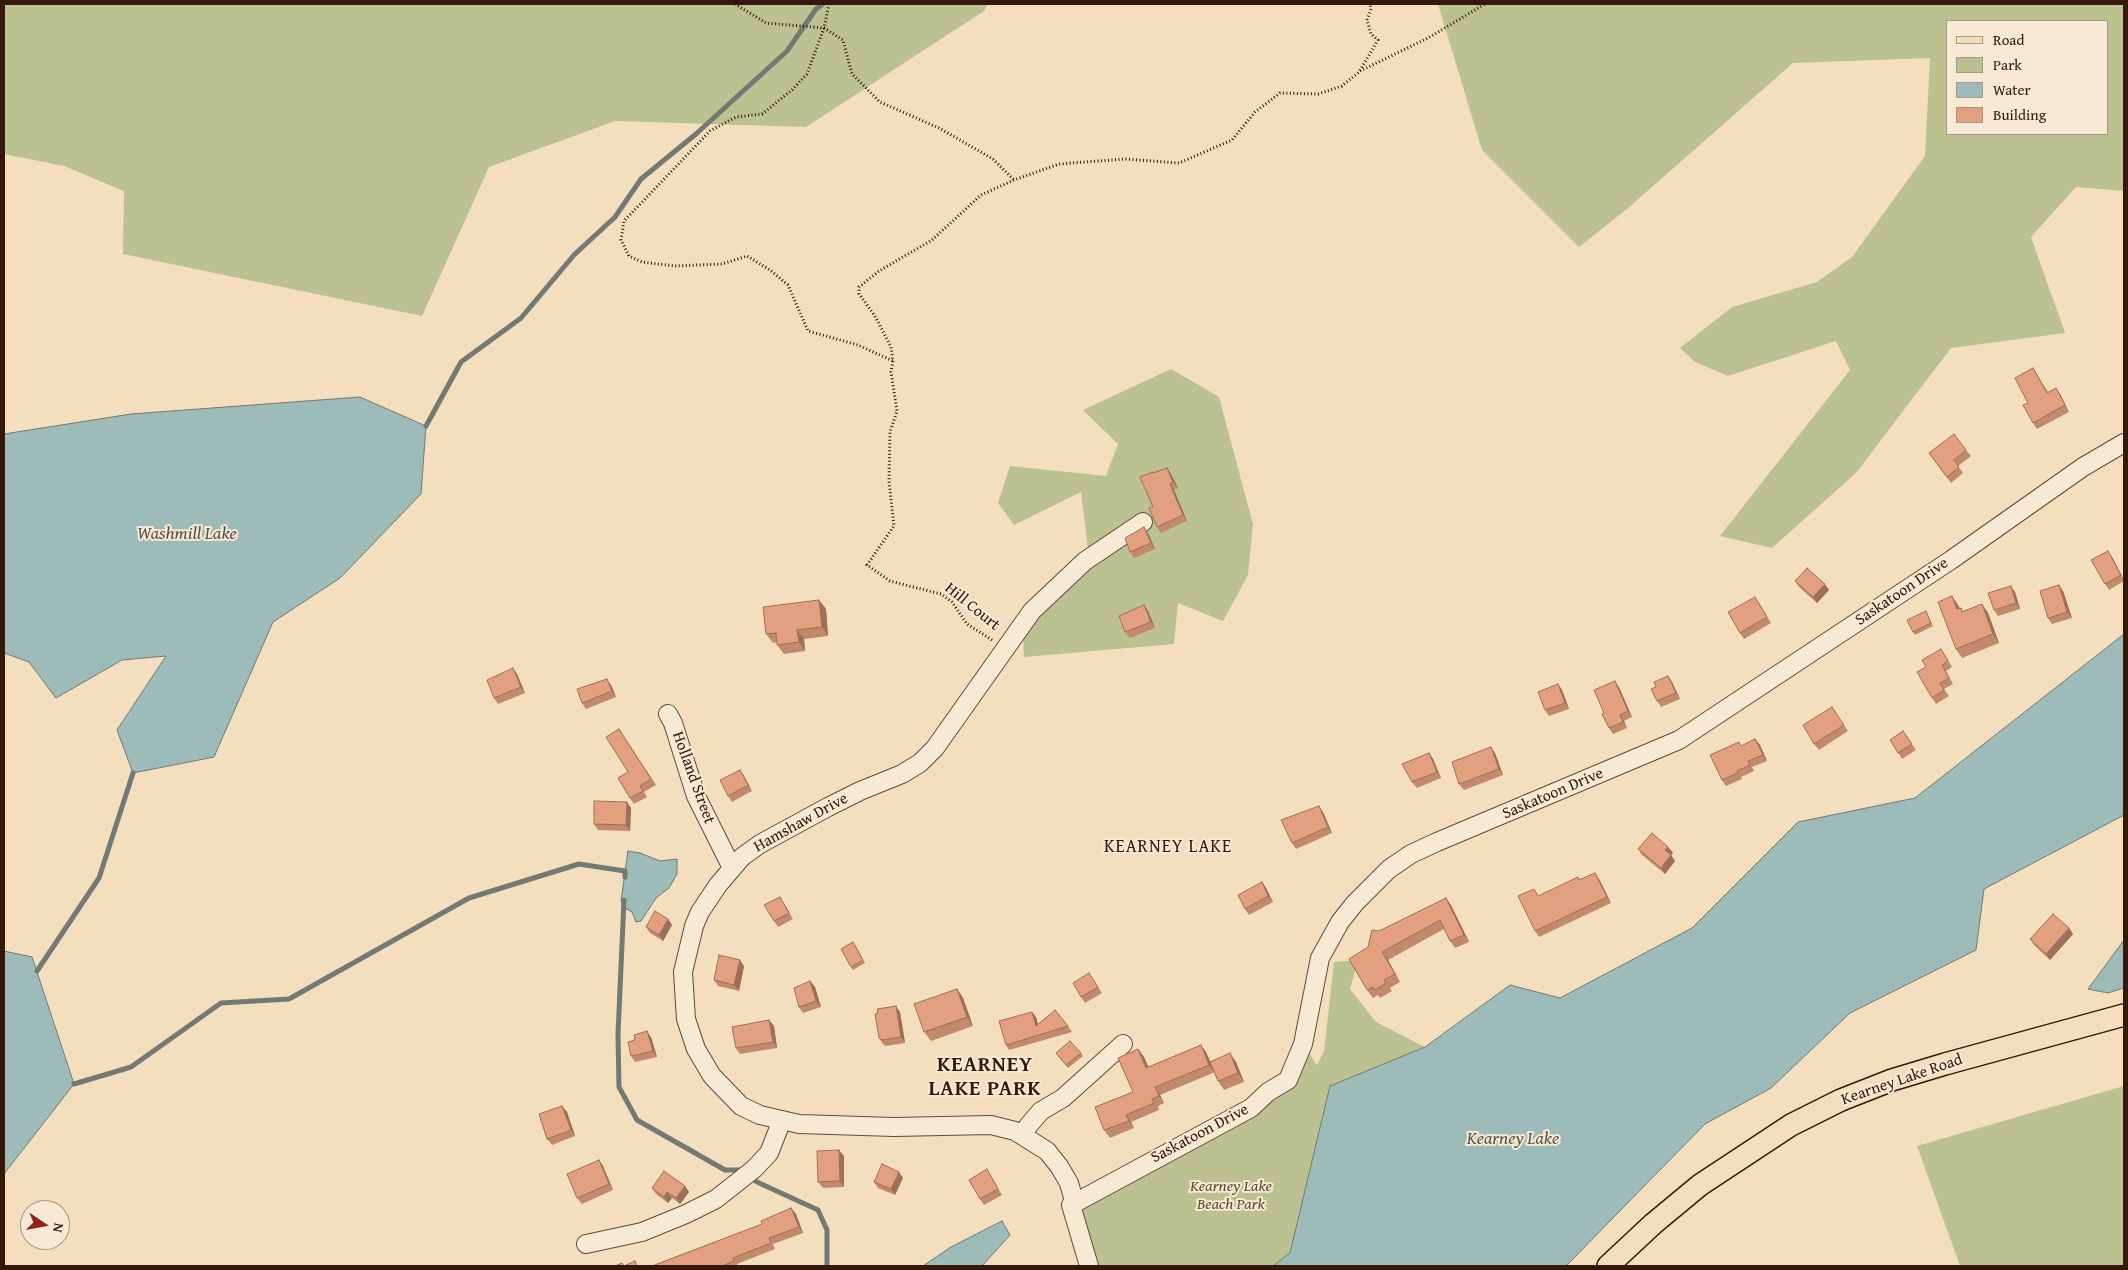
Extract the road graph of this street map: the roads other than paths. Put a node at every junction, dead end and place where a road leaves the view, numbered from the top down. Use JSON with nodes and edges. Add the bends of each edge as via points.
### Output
{"nodes":[{"id":1,"x":2124,"y":443,"type":"edge"},
{"id":2,"x":1143,"y":522,"type":"dead end"},
{"id":3,"x":668,"y":714,"type":"dead end"},
{"id":4,"x":732,"y":868,"type":"junction"},
{"id":5,"x":2124,"y":1014,"type":"edge"},
{"id":6,"x":1123,"y":1044,"type":"dead end"},
{"id":7,"x":782,"y":1120,"type":"junction"},
{"id":8,"x":1024,"y":1136,"type":"junction"},
{"id":9,"x":1071,"y":1205,"type":"junction"},
{"id":10,"x":586,"y":1244,"type":"dead end"},
{"id":11,"x":1089,"y":1266,"type":"edge"},
{"id":12,"x":1608,"y":1266,"type":"edge"}],
"edges":[{"from":1,"to":9,"type":"street","name":"Saskatoon Drive","via":[[2083,467],[1951,560],[1679,740],[1437,842],[1389,869],[1355,902],[1320,958],[1303,1044],[1288,1080],[1250,1108]]},
{"from":2,"to":4,"type":"street","name":"Hamshaw Drive","via":[[1066,577],[1032,611],[935,748],[920,763],[760,844]]},
{"from":3,"to":4,"type":"street","name":"Holland Street","via":[[696,796]]},
{"from":4,"to":7,"type":"street","name":"Hamshaw Drive","via":[[709,898],[694,926],[683,972],[686,1019],[696,1049],[722,1088],[752,1113]]},
{"from":5,"to":12,"type":"main road","name":"Kearney Lake Road","via":[[1892,1080],[1841,1100],[1791,1125],[1700,1185]]},
{"from":6,"to":8,"type":"street","via":[[1063,1098],[1040,1111]]},
{"from":7,"to":8,"type":"street","name":"Hamshaw Drive","via":[[846,1126],[991,1125]]},
{"from":7,"to":10,"type":"street","via":[[769,1153],[749,1174],[716,1199],[642,1232]]},
{"from":8,"to":9,"type":"street","name":"Hamshaw Drive","via":[[1047,1152],[1059,1166],[1069,1183],[1074,1201]]},
{"from":9,"to":11,"type":"street","name":"Hamshaw Drive"}]}
